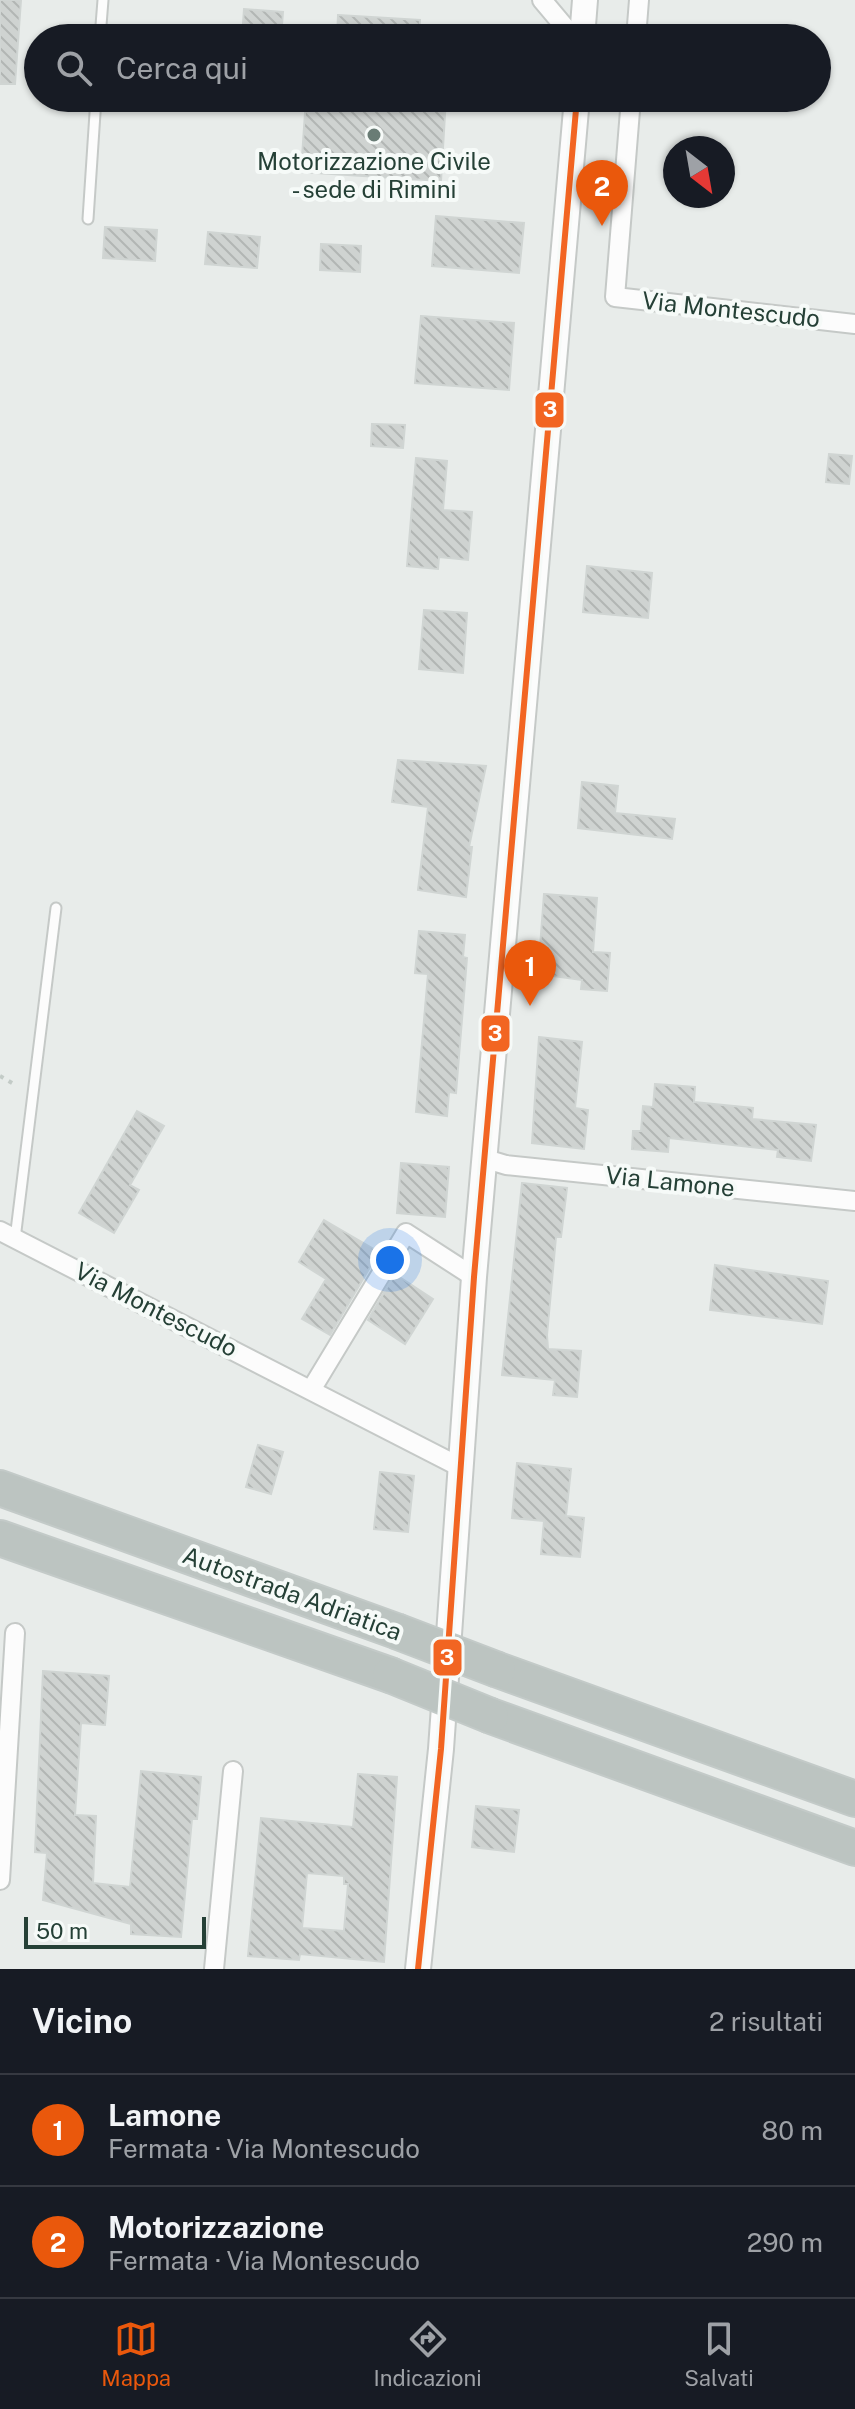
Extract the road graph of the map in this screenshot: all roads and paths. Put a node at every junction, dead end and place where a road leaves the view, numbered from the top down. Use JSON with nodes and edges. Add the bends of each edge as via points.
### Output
{"nodes":[{"id":1,"x":103,"y":0,"type":"edge"},
{"id":2,"x":542,"y":0,"type":"edge"},
{"id":3,"x":585,"y":0,"type":"edge"},
{"id":4,"x":639,"y":0,"type":"edge"},
{"id":5,"x":101,"y":24,"type":"edge"},
{"id":6,"x":562,"y":24,"type":"edge"},
{"id":7,"x":583,"y":24,"type":"edge"},
{"id":8,"x":637,"y":24,"type":"edge"},
{"id":9,"x":95,"y":112,"type":"edge"},
{"id":10,"x":576,"y":112,"type":"edge"},
{"id":11,"x":630,"y":112,"type":"edge"},
{"id":12,"x":88,"y":219,"type":"dead end"},
{"id":13,"x":855,"y":324,"type":"edge"},
{"id":14,"x":56,"y":908,"type":"dead end"},
{"id":15,"x":486,"y":1159,"type":"junction"},
{"id":16,"x":855,"y":1201,"type":"edge"},
{"id":17,"x":7,"y":1235,"type":"edge"},
{"id":18,"x":474,"y":1277,"type":"junction"},
{"id":19,"x":311,"y":1390,"type":"junction"},
{"id":20,"x":460,"y":1467,"type":"junction"},
{"id":21,"x":0,"y":1488,"type":"edge"},
{"id":22,"x":0,"y":1538,"type":"edge"},
{"id":23,"x":15,"y":1633,"type":"dead end"},
{"id":24,"x":698,"y":1743,"type":"junction"},
{"id":25,"x":233,"y":1771,"type":"dead end"},
{"id":26,"x":855,"y":1782,"type":"edge"},
{"id":27,"x":855,"y":1799,"type":"edge"},
{"id":28,"x":855,"y":1848,"type":"edge"},
{"id":29,"x":0,"y":1880,"type":"edge"},
{"id":30,"x":214,"y":1969,"type":"edge"},
{"id":31,"x":418,"y":1969,"type":"edge"}],
"edges":[{"from":1,"to":5,"type":"lane"},
{"from":2,"to":6,"type":"street"},
{"from":3,"to":7,"type":"street"},
{"from":4,"to":8,"type":"street"},
{"from":9,"to":12,"type":"lane"},
{"from":10,"to":15,"type":"street"},
{"from":11,"to":13,"type":"street","name":"Via Montescudo","via":[[615,297]]},
{"from":14,"to":17,"type":"lane"},
{"from":15,"to":16,"type":"street","name":"Via Lamone"},
{"from":15,"to":18,"type":"street"},
{"from":17,"to":19,"type":"street","name":"Via Montescudo"},
{"from":18,"to":19,"type":"street","via":[[406,1233]]},
{"from":18,"to":20,"type":"street"},
{"from":19,"to":20,"type":"street","name":"Via Montescudo"},
{"from":20,"to":31,"type":"street","via":[[441,1749]]},
{"from":21,"to":24,"type":"highway","name":"Autostrada Adriatica","bridge":true},
{"from":22,"to":28,"type":"highway","name":"Autostrada Adriatica","bridge":true,"via":[[390,1675]]},
{"from":23,"to":29,"type":"street"},
{"from":24,"to":26,"type":"highway","via":[[745,1744]]},
{"from":24,"to":27,"type":"highway","name":"Autostrada Adriatica"},
{"from":25,"to":30,"type":"street"}]}
